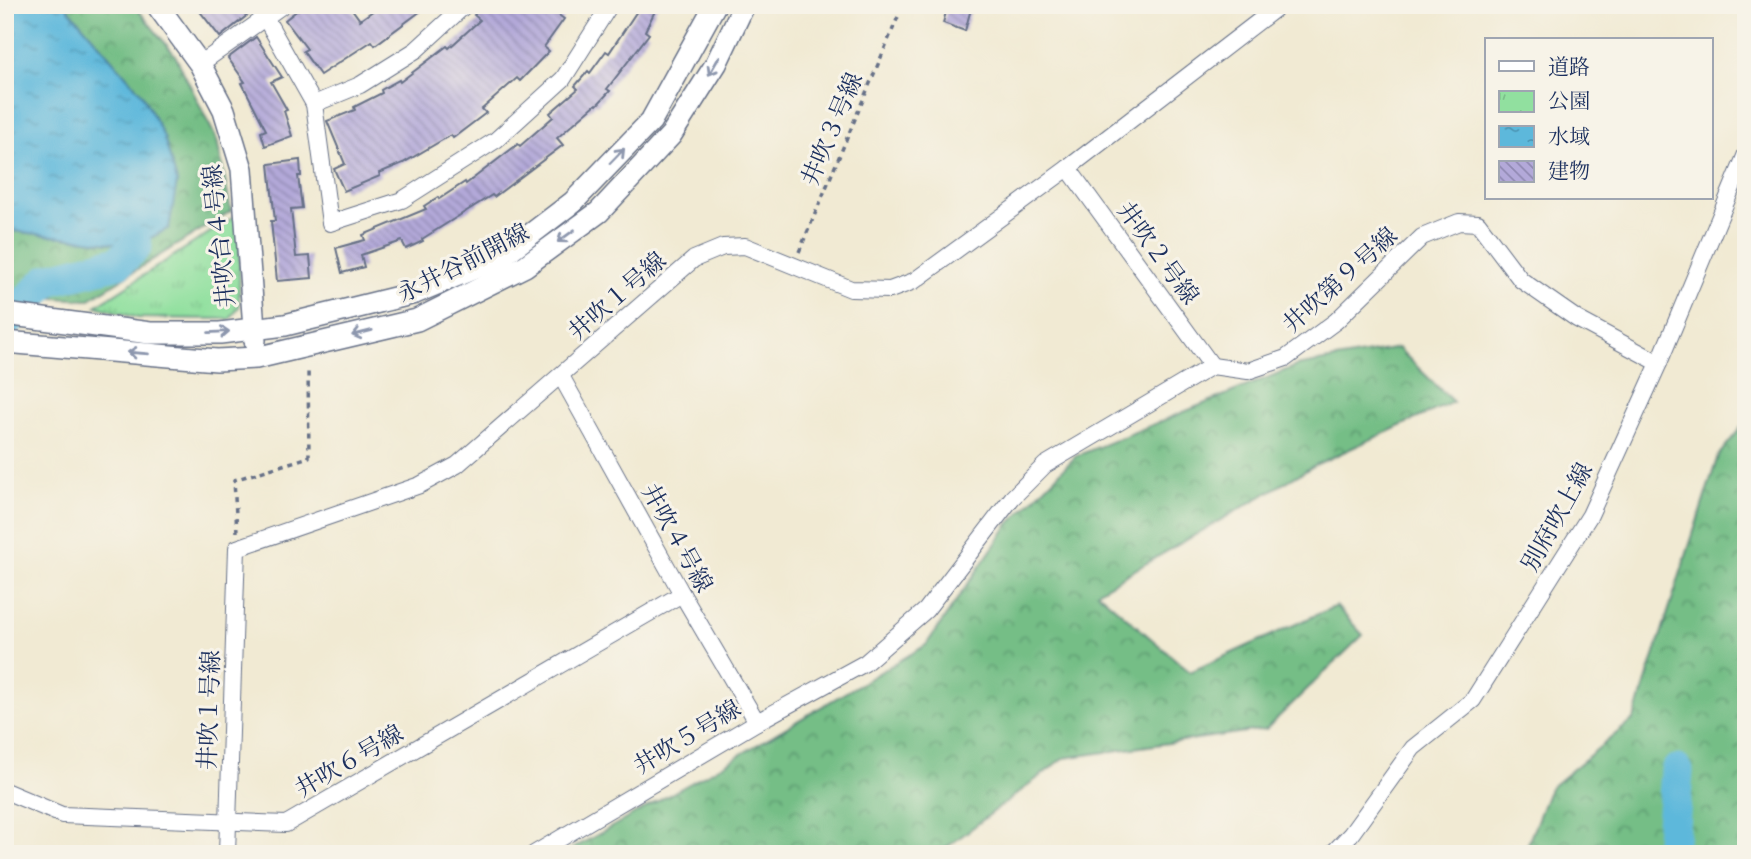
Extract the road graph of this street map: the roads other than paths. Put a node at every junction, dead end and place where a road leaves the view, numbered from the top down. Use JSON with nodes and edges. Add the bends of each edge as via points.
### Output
{"nodes":[{"id":1,"x":158,"y":5,"type":"edge"},
{"id":2,"x":256,"y":5,"type":"edge"},
{"id":3,"x":283,"y":5,"type":"edge"},
{"id":4,"x":465,"y":5,"type":"edge"},
{"id":5,"x":610,"y":5,"type":"edge"},
{"id":6,"x":715,"y":5,"type":"edge"},
{"id":7,"x":744,"y":5,"type":"edge"},
{"id":8,"x":1280,"y":5,"type":"edge"},
{"id":9,"x":267,"y":19,"type":"junction"},
{"id":10,"x":200,"y":64,"type":"junction"},
{"id":11,"x":313,"y":104,"type":"junction"},
{"id":12,"x":1746,"y":154,"type":"edge"},
{"id":13,"x":1068,"y":167,"type":"junction"},
{"id":14,"x":5,"y":314,"type":"edge"},
{"id":15,"x":254,"y":329,"type":"junction"},
{"id":16,"x":5,"y":342,"type":"edge"},
{"id":17,"x":256,"y":358,"type":"junction"},
{"id":18,"x":1659,"y":363,"type":"junction"},
{"id":19,"x":1212,"y":366,"type":"junction"},
{"id":20,"x":561,"y":376,"type":"junction"},
{"id":21,"x":682,"y":594,"type":"junction"},
{"id":22,"x":757,"y":722,"type":"junction"},
{"id":23,"x":5,"y":791,"type":"edge"},
{"id":24,"x":228,"y":823,"type":"junction"},
{"id":25,"x":227,"y":854,"type":"edge"},
{"id":26,"x":534,"y":854,"type":"edge"},
{"id":27,"x":1332,"y":854,"type":"edge"}],
"edges":[{"from":1,"to":10,"type":"street","name":"井吹台４号線"},
{"from":2,"to":9,"type":"street"},
{"from":3,"to":9,"type":"street"},
{"from":4,"to":11,"type":"street","via":[[416,50],[360,85]]},
{"from":5,"to":11,"type":"street","via":[[564,79],[495,140],[402,200],[330,223]]},
{"from":15,"to":6,"type":"street","name":"永井谷前開線","one_way":true,"via":[[415,293],[501,257],[573,202],[651,121]]},
{"from":7,"to":17,"type":"street","name":"永井谷前開線","one_way":true,"via":[[716,64],[671,135],[599,212],[578,228],[525,266],[417,320]]},
{"from":8,"to":13,"type":"street","name":"井吹１号線"},
{"from":9,"to":10,"type":"street"},
{"from":9,"to":11,"type":"street"},
{"from":10,"to":15,"type":"street","name":"井吹台４号線","via":[[225,110],[242,169]]},
{"from":12,"to":18,"type":"street","name":"別府吹上線"},
{"from":13,"to":19,"type":"street","name":"井吹２号線"},
{"from":13,"to":20,"type":"street","name":"井吹１号線","via":[[914,281],[890,290],[851,289],[745,246],[723,247],[694,260]]},
{"from":14,"to":15,"type":"street","name":"永井谷前開線","one_way":true,"via":[[150,333]]},
{"from":15,"to":17,"type":"street","name":"井吹台４号線"},
{"from":17,"to":16,"type":"street","name":"永井谷前開線","one_way":true,"via":[[217,360]]},
{"from":18,"to":19,"type":"street","name":"井吹第９号線","via":[[1577,319],[1521,280],[1478,223],[1459,222],[1422,237],[1336,321],[1286,358],[1248,371]]},
{"from":18,"to":27,"type":"street","name":"別府吹上線","via":[[1590,515],[1473,700],[1413,748]]},
{"from":19,"to":22,"type":"street","name":"井吹５号線","via":[[1045,465],[1012,498],[926,610],[864,663]]},
{"from":20,"to":21,"type":"street","name":"井吹４号線"},
{"from":20,"to":24,"type":"street","name":"井吹１号線","via":[[457,465],[420,485],[237,548]]},
{"from":21,"to":22,"type":"street","name":"井吹４号線"},
{"from":21,"to":24,"type":"street","name":"井吹６号線","via":[[286,824]]},
{"from":22,"to":26,"type":"street","name":"井吹５号線"},
{"from":23,"to":24,"type":"street","name":"井吹６号線","via":[[62,816]]},
{"from":24,"to":25,"type":"street","name":"井吹１号線"}]}
